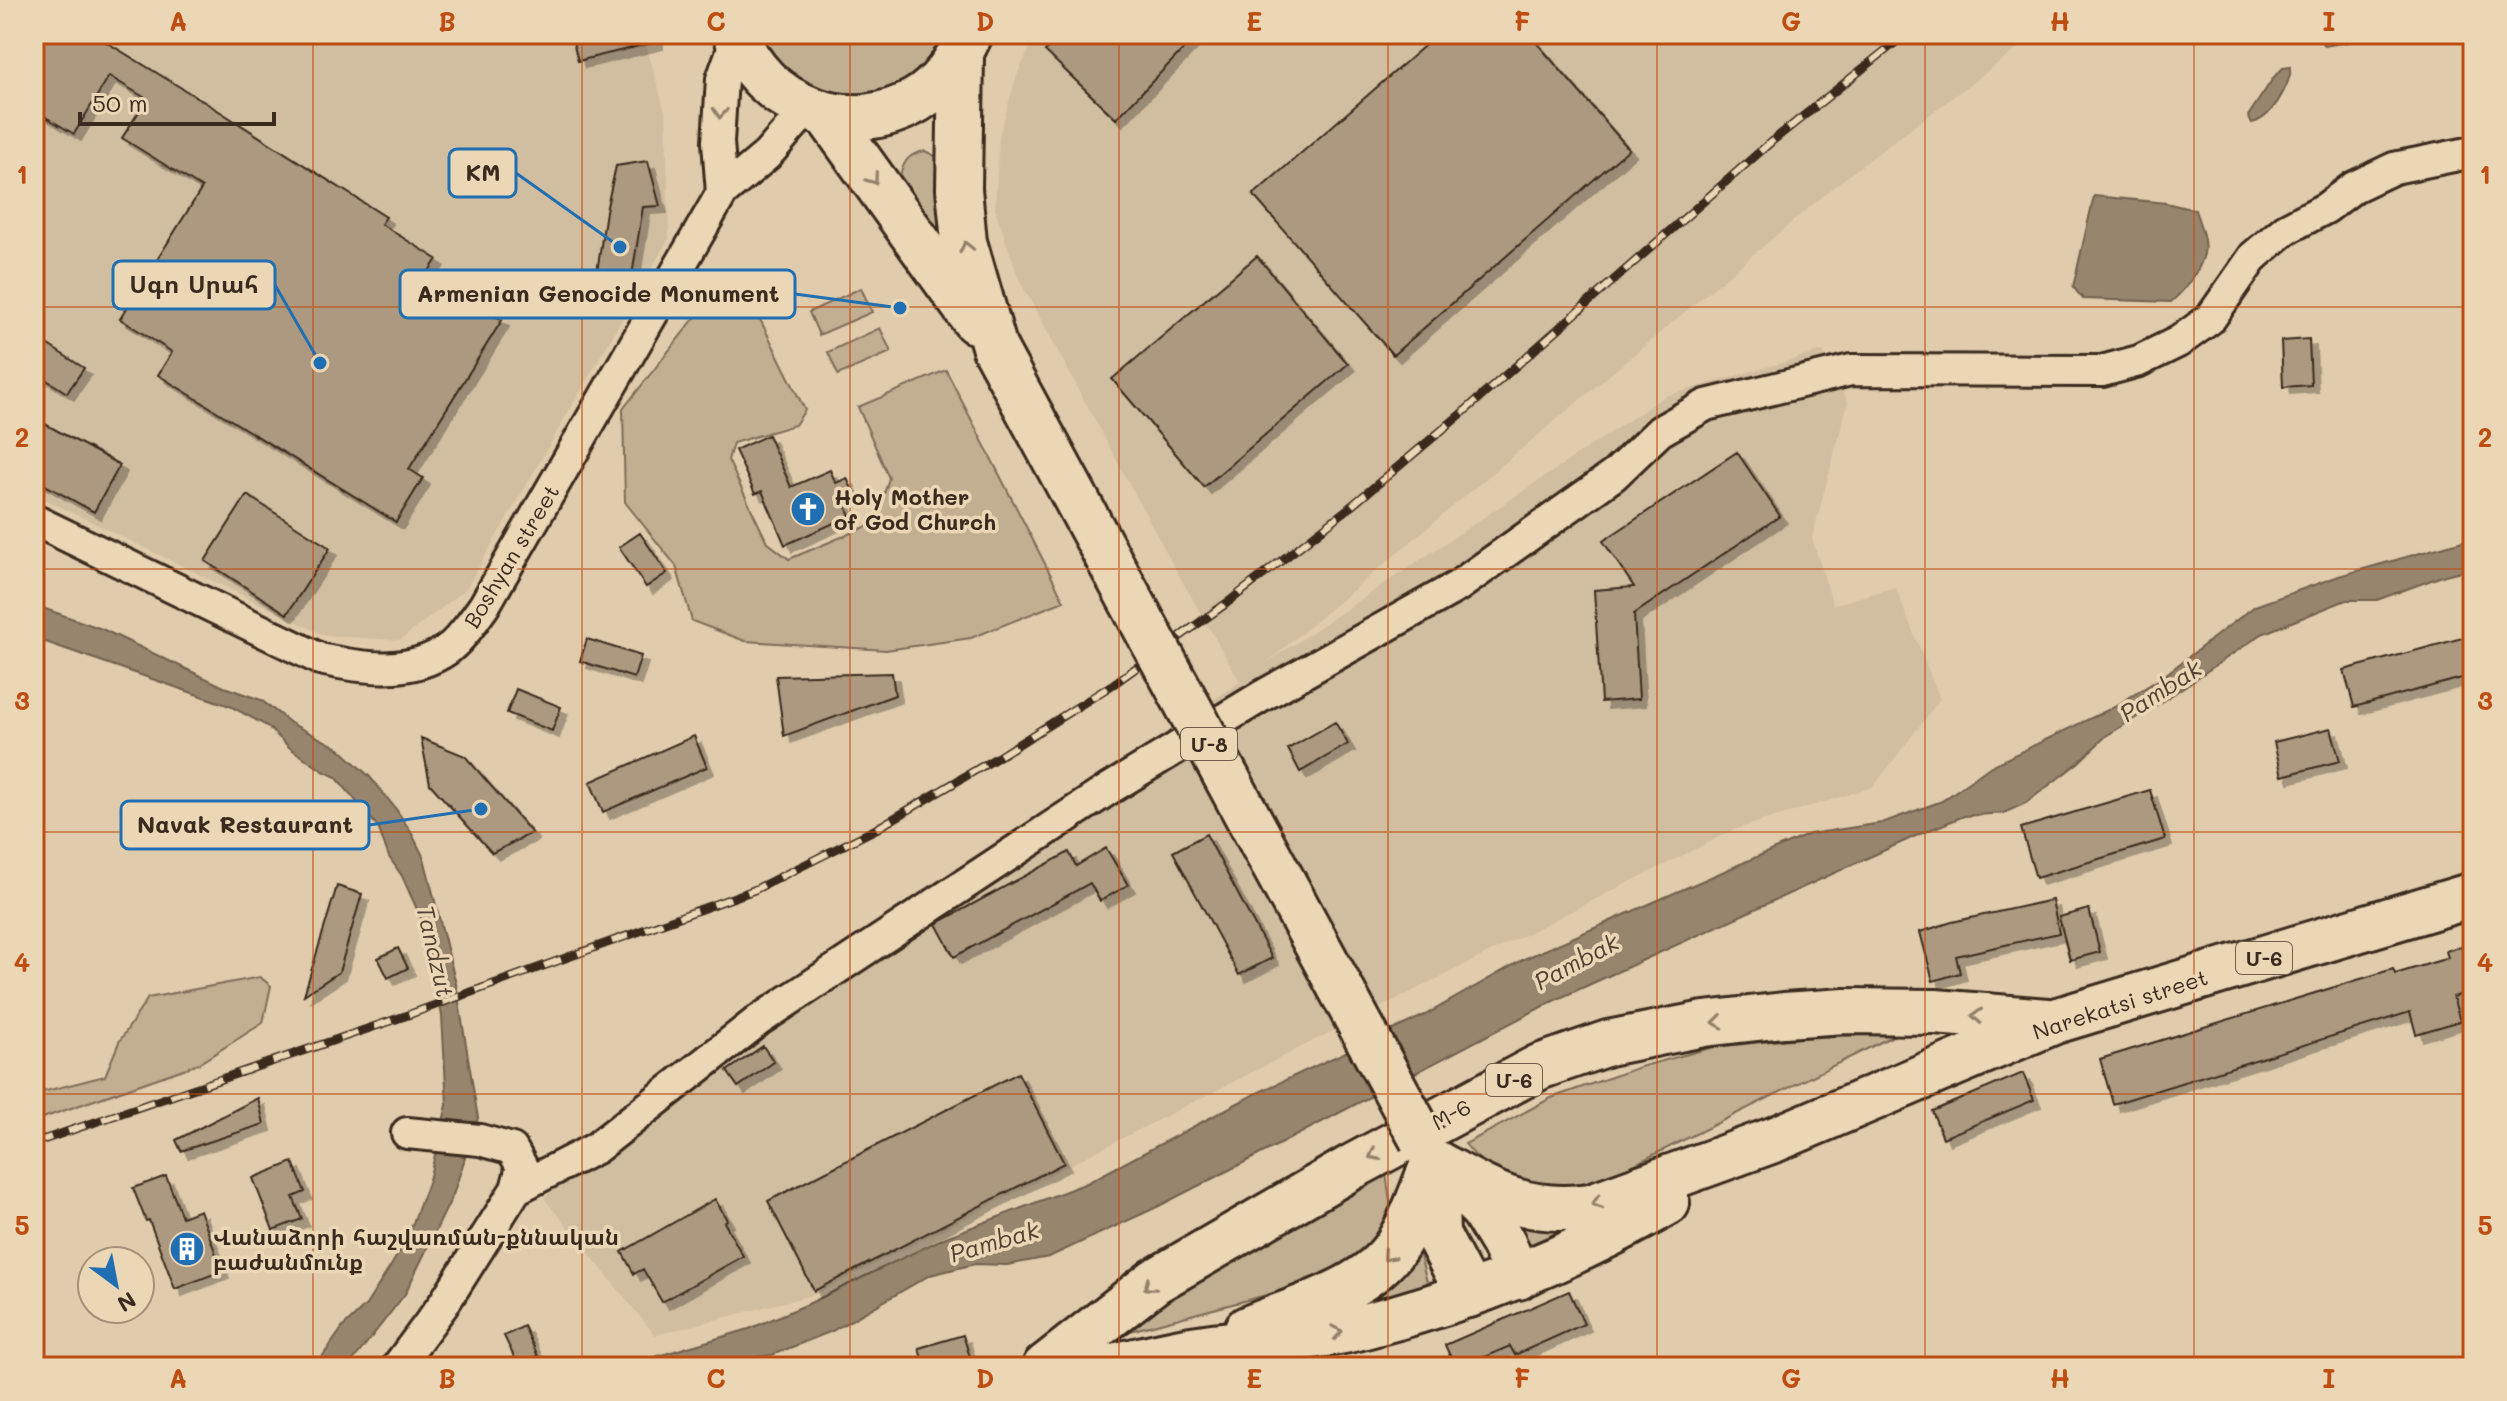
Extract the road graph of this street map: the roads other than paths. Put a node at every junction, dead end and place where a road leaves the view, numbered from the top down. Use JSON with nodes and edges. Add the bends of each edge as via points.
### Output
{"nodes":[{"id":1,"x":736,"y":36,"type":"edge"},
{"id":2,"x":965,"y":44,"type":"edge"},
{"id":3,"x":817,"y":112,"type":"junction"},
{"id":4,"x":2473,"y":152,"type":"edge"},
{"id":5,"x":722,"y":193,"type":"junction"},
{"id":6,"x":995,"y":349,"type":"junction"},
{"id":7,"x":34,"y":520,"type":"edge"},
{"id":8,"x":2473,"y":895,"type":"edge"},
{"id":9,"x":2055,"y":1021,"type":"junction"},
{"id":10,"x":407,"y":1133,"type":"dead end"},
{"id":11,"x":1776,"y":1139,"type":"junction"},
{"id":12,"x":1428,"y":1150,"type":"junction"},
{"id":13,"x":516,"y":1189,"type":"junction"},
{"id":14,"x":1518,"y":1277,"type":"junction"},
{"id":15,"x":1469,"y":1295,"type":"junction"},
{"id":16,"x":1203,"y":1347,"type":"junction"},
{"id":17,"x":397,"y":1367,"type":"edge"},
{"id":18,"x":1045,"y":1367,"type":"edge"},
{"id":19,"x":1110,"y":1367,"type":"edge"}],
"edges":[{"from":1,"to":3,"type":"highway","via":[[767,83]]},
{"from":1,"to":5,"type":"street","one_way":true,"via":[[722,79]]},
{"from":2,"to":3,"type":"highway","via":[[942,80],[918,99],[858,118]]},
{"from":6,"to":2,"type":"highway","number":"Մ-8","one_way":true,"via":[[964,242],[959,189]]},
{"from":3,"to":5,"type":"street","name":"Boshyan street"},
{"from":3,"to":6,"type":"highway","number":"Մ-8","one_way":true},
{"from":4,"to":13,"type":"street","via":[[2394,168],[2286,229],[2254,256],[2210,319],[2139,361],[2102,371],[1851,370],[1706,405],[1660,431],[1614,475],[1458,586],[1109,789],[759,1020],[596,1148]]},
{"from":5,"to":7,"type":"street","name":"Boshyan street","via":[[484,606],[446,650],[385,669],[320,659]]},
{"from":6,"to":12,"type":"highway","number":"Մ-8","bridge":true},
{"from":8,"to":9,"type":"highway","name":"Narekatsi street","number":"Մ-6"},
{"from":9,"to":11,"type":"highway","name":"Narekatsi street","number":"Մ-6"},
{"from":9,"to":18,"type":"highway","name":"M-6","number":"Մ-6","one_way":true,"via":[[1845,1011],[1704,1024],[1608,1043],[1539,1067],[1352,1167],[1155,1281]]},
{"from":10,"to":13,"type":"street","via":[[480,1140],[512,1149],[522,1167]]},
{"from":11,"to":12,"type":"highway","number":"Մ-6","one_way":true,"via":[[1591,1206],[1562,1210],[1502,1198]]},
{"from":11,"to":14,"type":"highway","number":"Մ-6","via":[[1648,1214]]},
{"from":12,"to":14,"type":"highway","number":"Մ-8","via":[[1483,1210]]},
{"from":12,"to":15,"type":"highway","number":"Մ-8","via":[[1437,1234]]},
{"from":12,"to":16,"type":"highway","number":"Մ-6","one_way":true,"via":[[1397,1246],[1367,1276]]},
{"from":13,"to":17,"type":"street"},
{"from":14,"to":15,"type":"highway","number":"Մ-6"},
{"from":16,"to":15,"type":"highway","number":"Մ-6","one_way":true,"via":[[1356,1328]]},
{"from":16,"to":19,"type":"highway","number":"Մ-6"}]}
